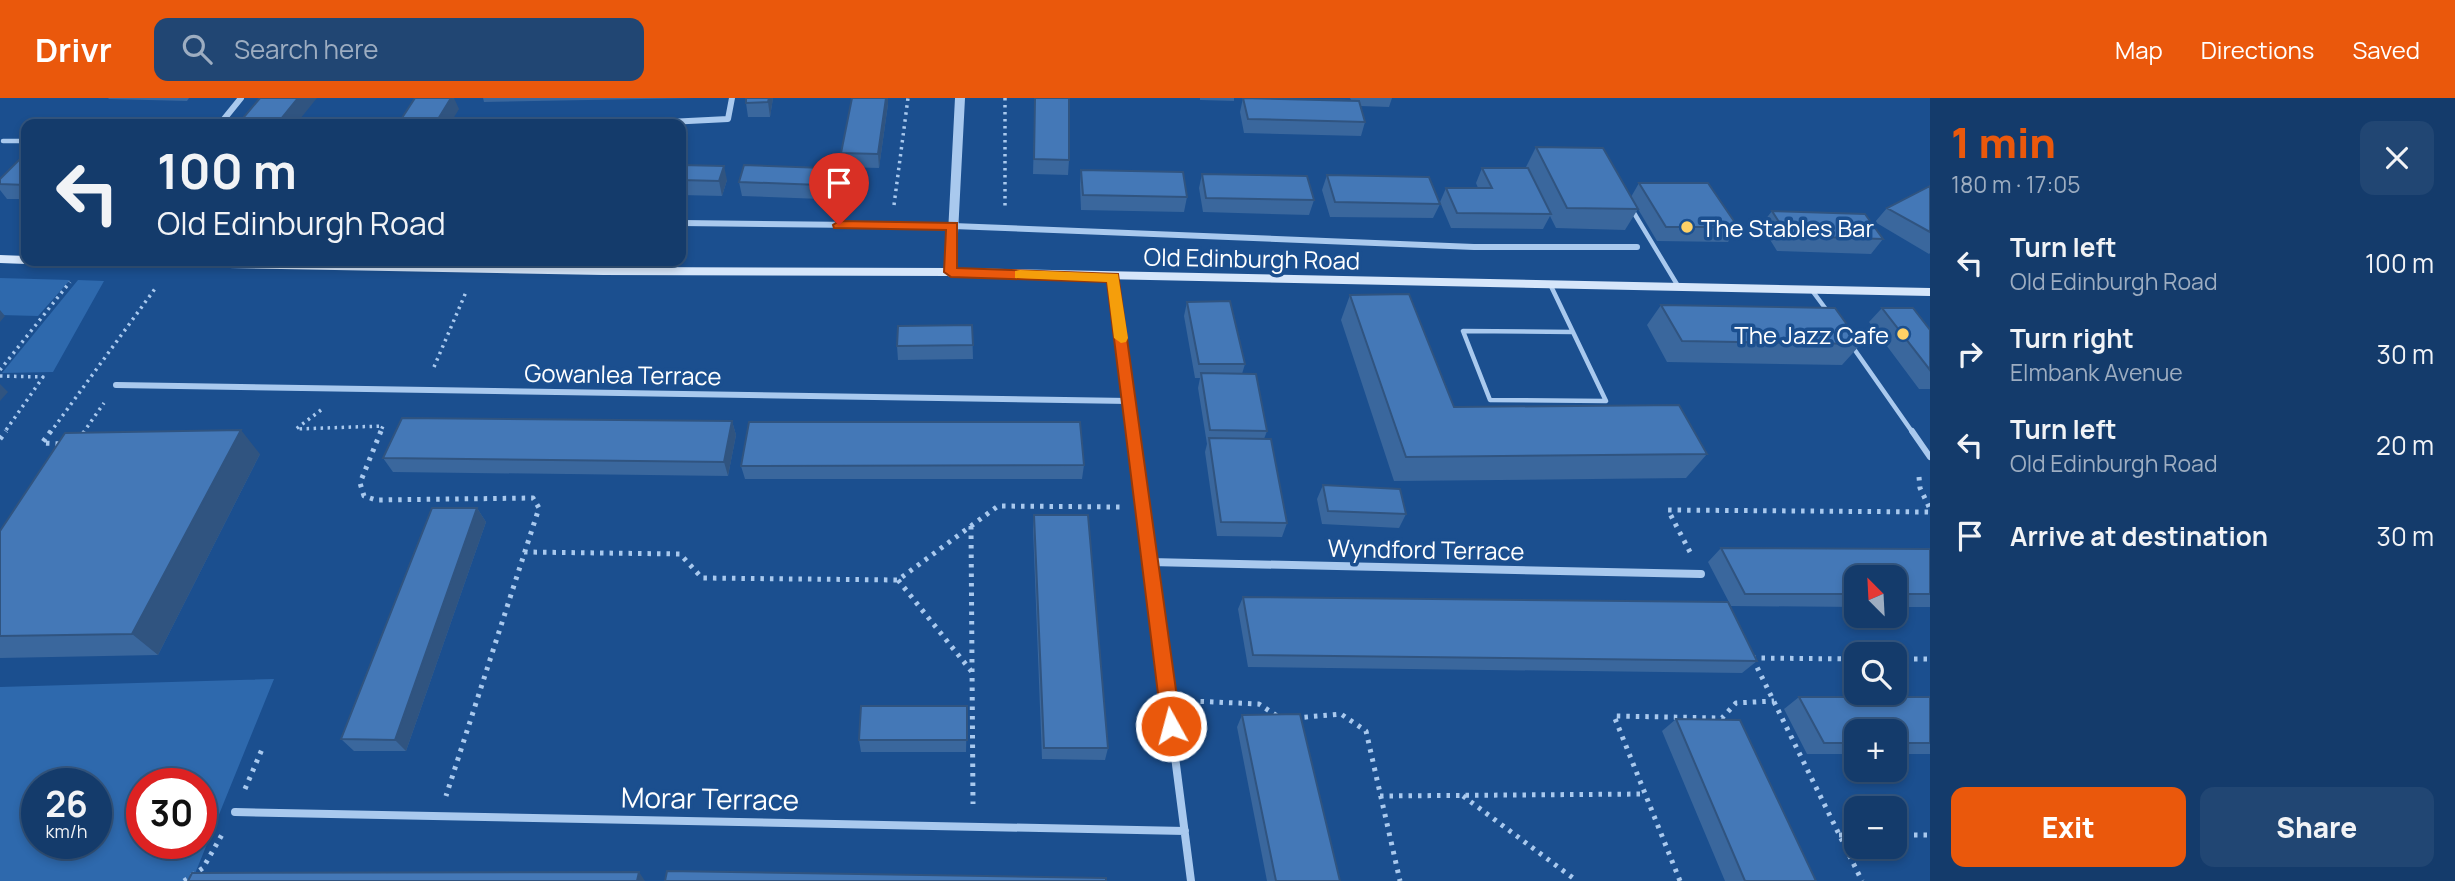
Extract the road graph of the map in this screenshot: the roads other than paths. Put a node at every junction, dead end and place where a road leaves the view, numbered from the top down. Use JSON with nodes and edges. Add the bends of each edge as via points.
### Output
{"nodes":[{"id":1,"x":241,"y":98,"type":"edge"},
{"id":2,"x":732,"y":98,"type":"edge"},
{"id":3,"x":960,"y":98,"type":"edge"},
{"id":4,"x":224,"y":119,"type":"edge"},
{"id":5,"x":686,"y":121,"type":"edge"},
{"id":6,"x":3,"y":141,"type":"dead end"},
{"id":7,"x":21,"y":141,"type":"edge"},
{"id":8,"x":1629,"y":204,"type":"edge"},
{"id":9,"x":686,"y":223,"type":"edge"},
{"id":10,"x":953,"y":226,"type":"junction"},
{"id":11,"x":1637,"y":247,"type":"dead end"},
{"id":12,"x":0,"y":259,"type":"edge"},
{"id":13,"x":21,"y":260,"type":"edge"},
{"id":14,"x":356,"y":266,"type":"edge"},
{"id":15,"x":951,"y":272,"type":"junction"},
{"id":16,"x":1113,"y":278,"type":"junction"},
{"id":17,"x":1549,"y":284,"type":"junction"},
{"id":18,"x":1678,"y":286,"type":"junction"},
{"id":19,"x":1811,"y":289,"type":"junction"},
{"id":20,"x":1930,"y":292,"type":"edge"},
{"id":21,"x":1836,"y":323,"type":"edge"},
{"id":22,"x":1574,"y":332,"type":"junction"},
{"id":23,"x":1844,"y":335,"type":"edge"},
{"id":24,"x":116,"y":385,"type":"road end"},
{"id":25,"x":1129,"y":401,"type":"junction"},
{"id":26,"x":1930,"y":457,"type":"edge"},
{"id":27,"x":1150,"y":562,"type":"junction"},
{"id":28,"x":1702,"y":574,"type":"road end"},
{"id":29,"x":235,"y":812,"type":"dead end"},
{"id":30,"x":1185,"y":831,"type":"junction"},
{"id":31,"x":1191,"y":881,"type":"edge"}],
"edges":[{"from":1,"to":4,"type":"street"},
{"from":2,"to":5,"type":"street","via":[[728,119]]},
{"from":3,"to":10,"type":"street"},
{"from":6,"to":7,"type":"lane"},
{"from":8,"to":18,"type":"lane"},
{"from":9,"to":10,"type":"street","name":"Old Edinburgh Road"},
{"from":10,"to":11,"type":"street","name":"Old Edinburgh Road","via":[[1474,247]]},
{"from":10,"to":15,"type":"street"},
{"from":12,"to":13,"type":"main road"},
{"from":14,"to":15,"type":"main road","name":"Old Edinburgh Road"},
{"from":15,"to":16,"type":"main road","name":"Old Edinburgh Road"},
{"from":16,"to":17,"type":"main road","name":"Old Edinburgh Road"},
{"from":16,"to":25,"type":"street"},
{"from":17,"to":18,"type":"main road","name":"Old Edinburgh Road"},
{"from":17,"to":22,"type":"lane"},
{"from":18,"to":19,"type":"main road","name":"Old Edinburgh Road"},
{"from":19,"to":20,"type":"main road","name":"Old Edinburgh Road"},
{"from":19,"to":21,"type":"lane"},
{"from":22,"to":22,"type":"lane","via":[[1606,401],[1490,400],[1463,331]]},
{"from":23,"to":26,"type":"lane"},
{"from":24,"to":25,"type":"street","name":"Gowanlea Terrace"},
{"from":25,"to":27,"type":"street"},
{"from":27,"to":28,"type":"street","name":"Wyndford Terrace"},
{"from":27,"to":30,"type":"street"},
{"from":29,"to":30,"type":"street","name":"Morar Terrace"},
{"from":30,"to":31,"type":"street"}]}
